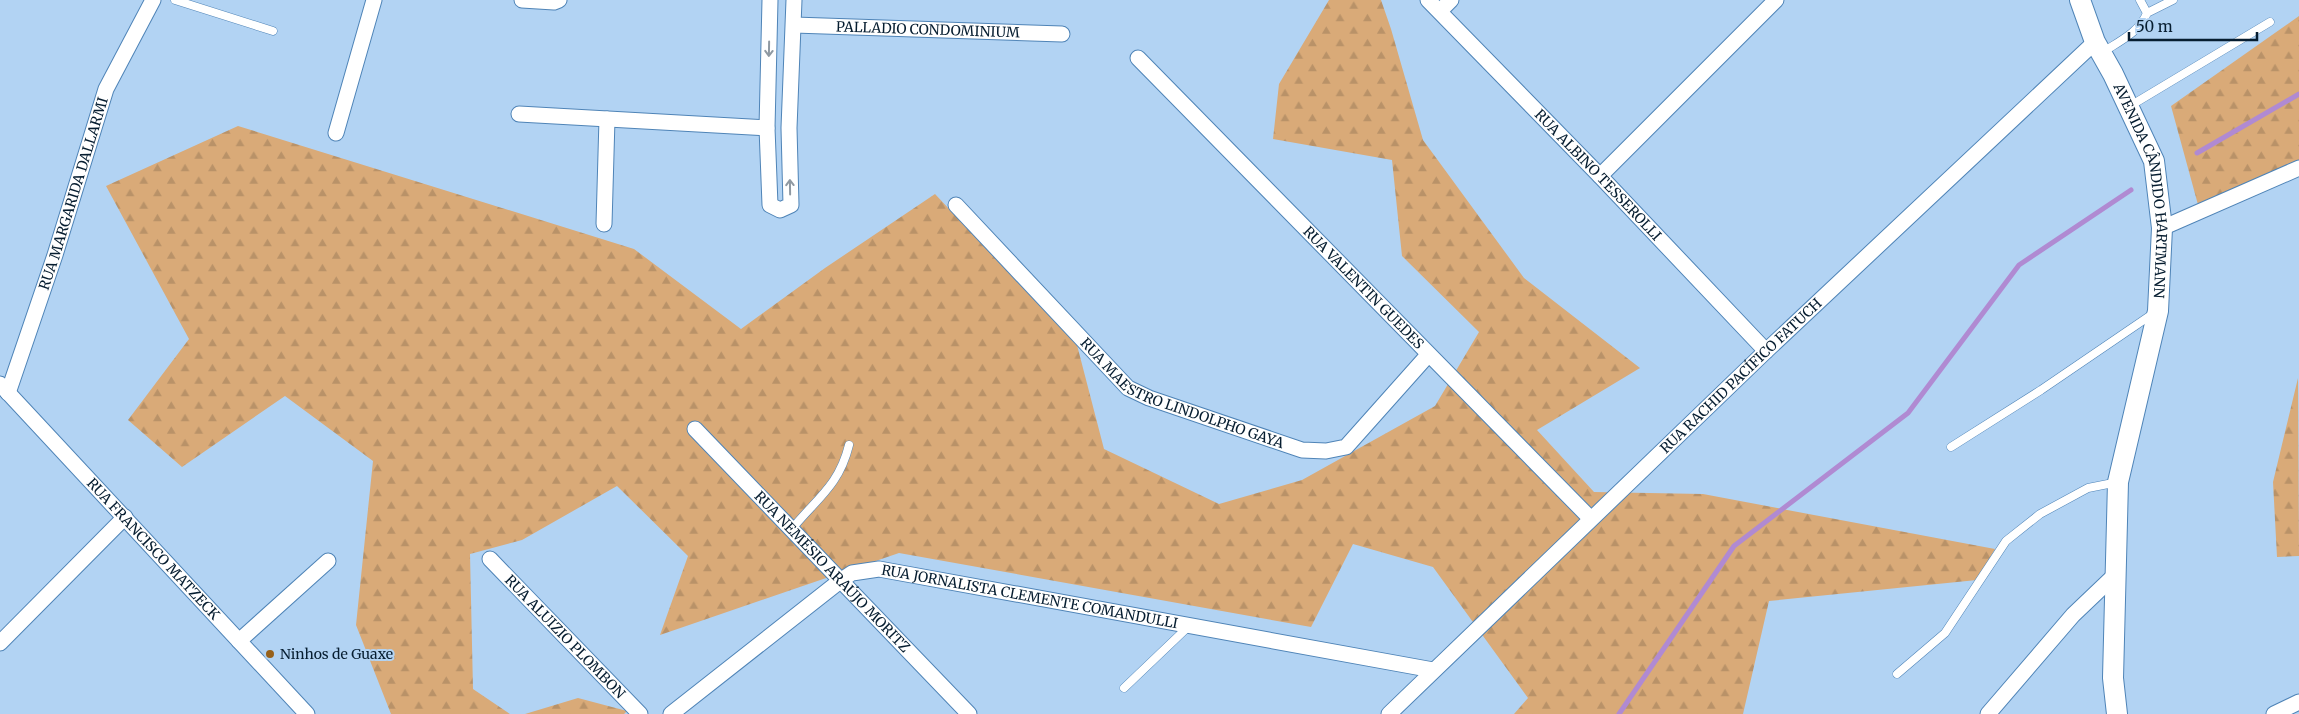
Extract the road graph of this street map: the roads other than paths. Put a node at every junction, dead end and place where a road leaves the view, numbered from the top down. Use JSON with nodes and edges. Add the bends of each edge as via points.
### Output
{"nodes":[{"id":1,"x":153,"y":0,"type":"edge"},
{"id":2,"x":175,"y":0,"type":"edge"},
{"id":3,"x":374,"y":0,"type":"edge"},
{"id":4,"x":522,"y":0,"type":"edge"},
{"id":5,"x":560,"y":0,"type":"edge"},
{"id":6,"x":770,"y":0,"type":"edge"},
{"id":7,"x":794,"y":0,"type":"edge"},
{"id":8,"x":1428,"y":0,"type":"edge"},
{"id":9,"x":1451,"y":0,"type":"edge"},
{"id":10,"x":1776,"y":0,"type":"edge"},
{"id":11,"x":2080,"y":0,"type":"edge"},
{"id":12,"x":2140,"y":0,"type":"edge"},
{"id":13,"x":2173,"y":0,"type":"edge"},
{"id":14,"x":1440,"y":12,"type":"junction"},
{"id":15,"x":2147,"y":13,"type":"junction"},
{"id":16,"x":2270,"y":22,"type":"dead end"},
{"id":17,"x":794,"y":25,"type":"junction"},
{"id":18,"x":273,"y":31,"type":"dead end"},
{"id":19,"x":1062,"y":34,"type":"dead end"},
{"id":20,"x":2098,"y":48,"type":"junction"},
{"id":21,"x":1138,"y":58,"type":"dead end"},
{"id":22,"x":2128,"y":107,"type":"junction"},
{"id":23,"x":519,"y":114,"type":"dead end"},
{"id":24,"x":607,"y":119,"type":"junction"},
{"id":25,"x":767,"y":128,"type":"junction"},
{"id":26,"x":336,"y":132,"type":"dead end"},
{"id":27,"x":2299,"y":168,"type":"edge"},
{"id":28,"x":1600,"y":176,"type":"junction"},
{"id":29,"x":956,"y":205,"type":"dead end"},
{"id":30,"x":604,"y":224,"type":"dead end"},
{"id":31,"x":2162,"y":228,"type":"junction"},
{"id":32,"x":2158,"y":311,"type":"junction"},
{"id":33,"x":1766,"y":351,"type":"junction"},
{"id":34,"x":1428,"y":355,"type":"junction"},
{"id":35,"x":4,"y":388,"type":"edge"},
{"id":36,"x":695,"y":430,"type":"dead end"},
{"id":37,"x":849,"y":446,"type":"dead end"},
{"id":38,"x":1950,"y":447,"type":"dead end"},
{"id":39,"x":2118,"y":482,"type":"junction"},
{"id":40,"x":125,"y":517,"type":"junction"},
{"id":41,"x":1590,"y":518,"type":"junction"},
{"id":42,"x":791,"y":530,"type":"junction"},
{"id":43,"x":490,"y":559,"type":"dead end"},
{"id":44,"x":328,"y":561,"type":"dead end"},
{"id":45,"x":2116,"y":574,"type":"junction"},
{"id":46,"x":840,"y":581,"type":"junction"},
{"id":47,"x":1190,"y":626,"type":"junction"},
{"id":48,"x":239,"y":641,"type":"junction"},
{"id":49,"x":0,"y":643,"type":"edge"},
{"id":50,"x":1433,"y":670,"type":"junction"},
{"id":51,"x":1897,"y":674,"type":"dead end"},
{"id":52,"x":1124,"y":688,"type":"dead end"},
{"id":53,"x":2299,"y":702,"type":"edge"},
{"id":54,"x":307,"y":714,"type":"edge"},
{"id":55,"x":640,"y":714,"type":"edge"},
{"id":56,"x":672,"y":714,"type":"edge"},
{"id":57,"x":969,"y":714,"type":"edge"},
{"id":58,"x":1389,"y":714,"type":"edge"},
{"id":59,"x":1988,"y":714,"type":"edge"},
{"id":60,"x":2117,"y":714,"type":"edge"},
{"id":61,"x":2274,"y":714,"type":"edge"}],
"edges":[{"from":1,"to":35,"type":"street","name":"RUA MARGARIDA DALLARMI","via":[[106,89],[55,255]]},
{"from":2,"to":18,"type":"lane"},
{"from":3,"to":26,"type":"street"},
{"from":4,"to":5,"type":"street"},
{"from":6,"to":25,"type":"street","one_way":true},
{"from":7,"to":17,"type":"street"},
{"from":8,"to":14,"type":"street","name":"RUA ALBINO TESSEROLLI"},
{"from":9,"to":14,"type":"street"},
{"from":10,"to":28,"type":"street"},
{"from":11,"to":20,"type":"main road","name":"AVENIDA CÂNDIDO HARTMANN"},
{"from":12,"to":15,"type":"lane"},
{"from":13,"to":15,"type":"lane"},
{"from":14,"to":28,"type":"street","name":"RUA ALBINO TESSEROLLI"},
{"from":15,"to":20,"type":"lane","via":[[2139,27]]},
{"from":16,"to":22,"type":"lane"},
{"from":17,"to":19,"type":"street","name":"PALLADIO CONDOMINIUM"},
{"from":25,"to":17,"type":"street","one_way":true,"via":[[770,205],[780,210],[790,205],[789,128]]},
{"from":20,"to":22,"type":"main road","name":"AVENIDA CÂNDIDO HARTMANN"},
{"from":20,"to":33,"type":"street","name":"RUA RACHID PACÍFICO FATUCH"},
{"from":21,"to":34,"type":"street","name":"RUA VALENTIN GUEDES"},
{"from":22,"to":31,"type":"main road","name":"AVENIDA CÂNDIDO HARTMANN","via":[[2154,161]]},
{"from":23,"to":24,"type":"street"},
{"from":24,"to":25,"type":"street"},
{"from":24,"to":30,"type":"street"},
{"from":27,"to":31,"type":"street"},
{"from":28,"to":33,"type":"street","name":"RUA ALBINO TESSEROLLI"},
{"from":29,"to":34,"type":"street","name":"RUA MAESTRO LINDOLPHO GAYA","via":[[1128,388],[1148,398],[1302,450],[1326,451],[1346,447]]},
{"from":31,"to":32,"type":"main road","name":"AVENIDA CÂNDIDO HARTMANN"},
{"from":32,"to":38,"type":"lane"},
{"from":32,"to":39,"type":"main road","name":"AVENIDA CÂNDIDO HARTMANN"},
{"from":33,"to":41,"type":"street","name":"RUA RACHID PACÍFICO FATUCH"},
{"from":34,"to":41,"type":"street","name":"RUA VALENTIN GUEDES"},
{"from":35,"to":40,"type":"street","name":"RUA FRANCISCO MATZECK"},
{"from":36,"to":42,"type":"street","name":"RUA NEMÉSIO ARAÚJO MORITZ"},
{"from":37,"to":42,"type":"lane","via":[[844,466],[834,483]]},
{"from":39,"to":45,"type":"main road","name":"AVENIDA CÂNDIDO HARTMANN"},
{"from":39,"to":51,"type":"lane","via":[[2080,492],[2040,514],[2006,541],[1945,633]]},
{"from":40,"to":48,"type":"street","name":"RUA FRANCISCO MATZECK"},
{"from":40,"to":49,"type":"street"},
{"from":41,"to":50,"type":"street","name":"RUA RACHID PACÍFICO FATUCH"},
{"from":42,"to":46,"type":"street","name":"RUA NEMÉSIO ARAÚJO MORITZ"},
{"from":43,"to":55,"type":"street","name":"RUA ALUIZIO PLOMBON"},
{"from":44,"to":48,"type":"street"},
{"from":45,"to":59,"type":"street","via":[[2073,615]]},
{"from":45,"to":60,"type":"main road","name":"AVENIDA CÂNDIDO HARTMANN","via":[[2113,678]]},
{"from":46,"to":47,"type":"street","name":"RUA JORNALISTA CLEMENTE COMANDULLI","via":[[852,573],[879,569]]},
{"from":46,"to":56,"type":"street","name":"RUA JORNALISTA CLEMENTE COMANDULLI"},
{"from":46,"to":57,"type":"street","name":"RUA NEMÉSIO ARAÚJO MORITZ"},
{"from":47,"to":50,"type":"street","name":"RUA JORNALISTA CLEMENTE COMANDULLI"},
{"from":47,"to":52,"type":"lane"},
{"from":48,"to":54,"type":"street","name":"RUA FRANCISCO MATZECK"},
{"from":50,"to":58,"type":"street","name":"RUA RACHID PACÍFICO FATUCH"},
{"from":53,"to":61,"type":"street"}]}
